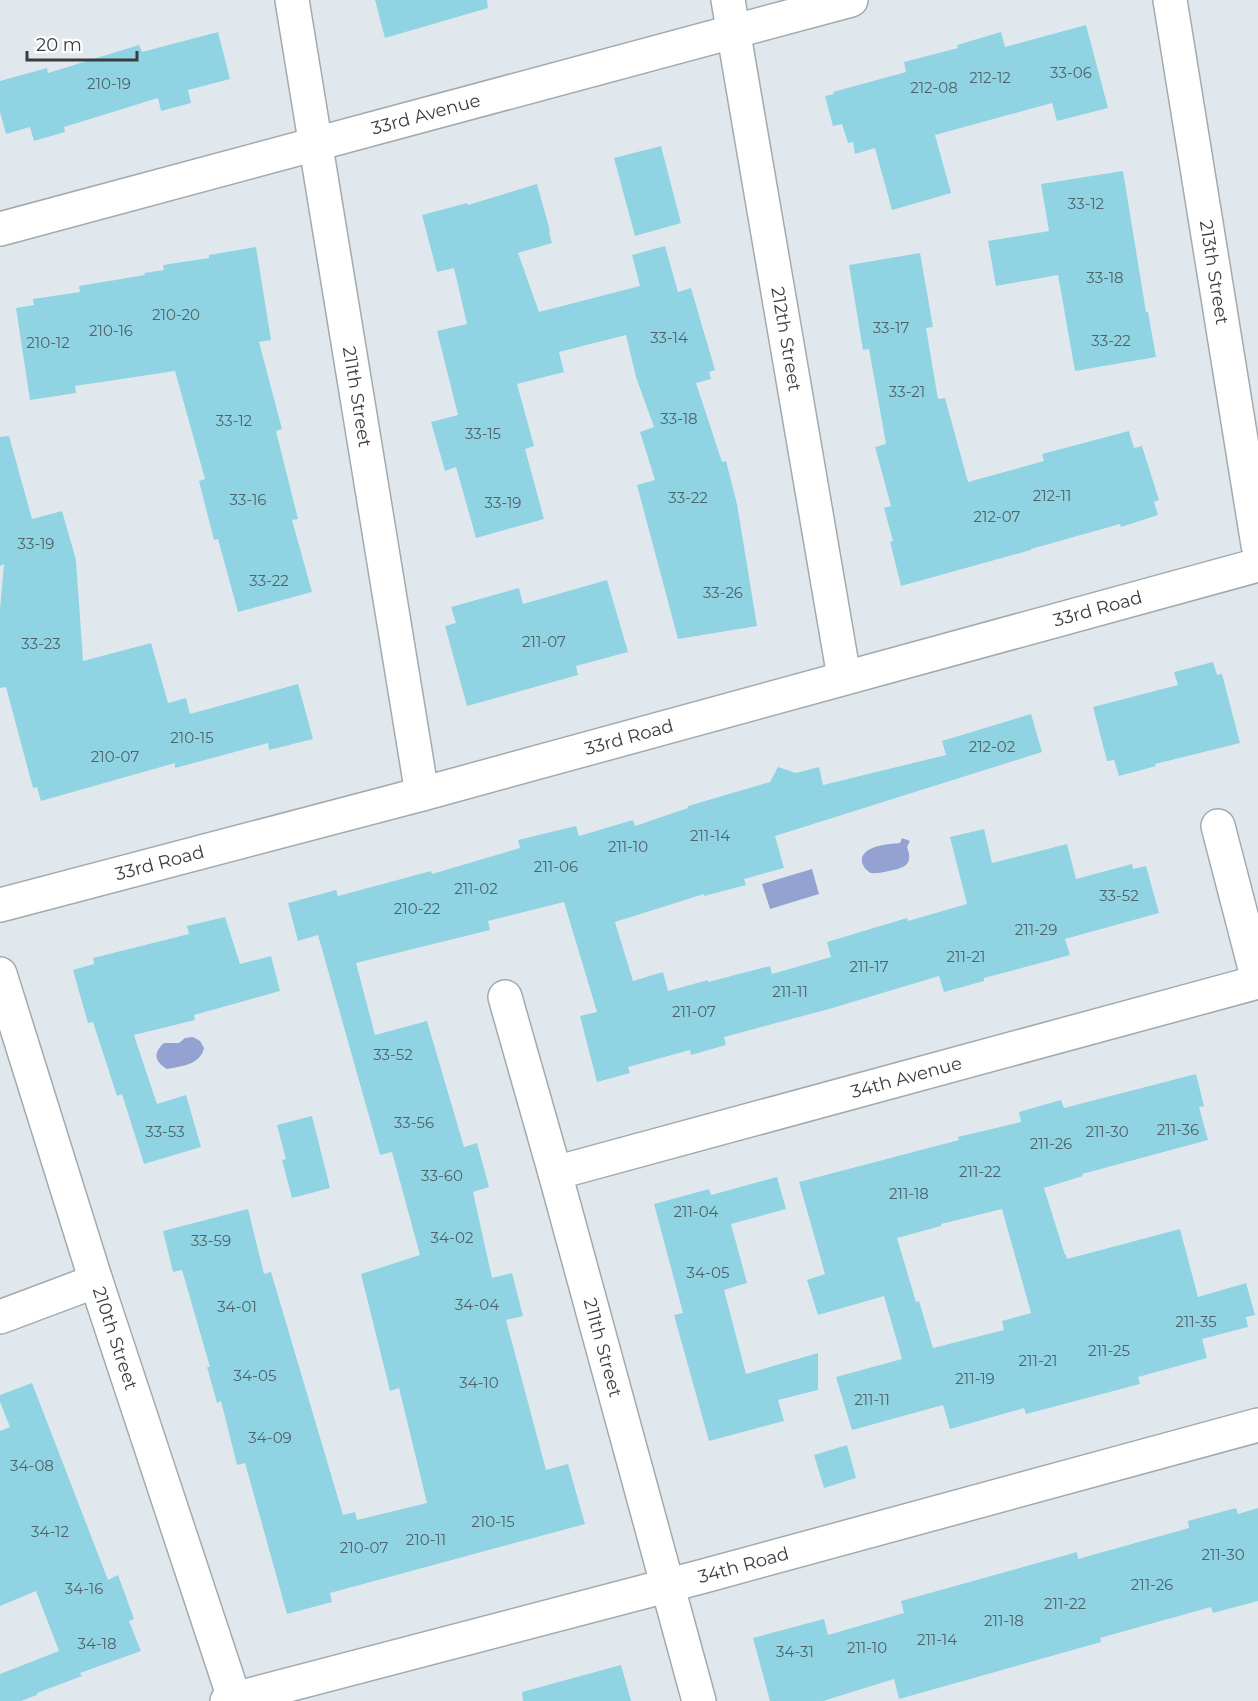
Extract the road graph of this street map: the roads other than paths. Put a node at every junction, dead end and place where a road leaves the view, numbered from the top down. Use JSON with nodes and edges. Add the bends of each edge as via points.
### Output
{"nodes":[{"id":1,"x":292,"y":0,"type":"edge"},
{"id":2,"x":728,"y":0,"type":"edge"},
{"id":3,"x":851,"y":0,"type":"edge"},
{"id":4,"x":1170,"y":0,"type":"edge"},
{"id":5,"x":733,"y":32,"type":"junction"},
{"id":6,"x":315,"y":144,"type":"junction"},
{"id":7,"x":0,"y":229,"type":"edge"},
{"id":8,"x":1258,"y":545,"type":"edge"},
{"id":9,"x":1258,"y":565,"type":"edge"},
{"id":10,"x":843,"y":677,"type":"junction"},
{"id":11,"x":422,"y":794,"type":"junction"},
{"id":12,"x":1218,"y":826,"type":"dead end"},
{"id":13,"x":0,"y":905,"type":"edge"},
{"id":14,"x":0,"y":974,"type":"edge"},
{"id":15,"x":1258,"y":981,"type":"edge"},
{"id":16,"x":505,"y":997,"type":"dead end"},
{"id":17,"x":555,"y":1173,"type":"junction"},
{"id":18,"x":96,"y":1281,"type":"junction"},
{"id":19,"x":0,"y":1317,"type":"edge"},
{"id":20,"x":1258,"y":1425,"type":"edge"},
{"id":21,"x":668,"y":1586,"type":"junction"},
{"id":22,"x":232,"y":1700,"type":"edge"},
{"id":23,"x":699,"y":1701,"type":"edge"}],
"edges":[{"from":1,"to":6,"type":"street","name":"211th Street"},
{"from":2,"to":5,"type":"street","name":"212th Street"},
{"from":3,"to":5,"type":"street","name":"33rd Avenue"},
{"from":4,"to":8,"type":"street","name":"213th Street"},
{"from":5,"to":6,"type":"street","name":"33rd Avenue"},
{"from":5,"to":10,"type":"street","name":"212th Street"},
{"from":6,"to":7,"type":"street","name":"33rd Avenue"},
{"from":6,"to":11,"type":"street","name":"211th Street"},
{"from":9,"to":10,"type":"street","name":"33rd Road"},
{"from":10,"to":11,"type":"street","name":"33rd Road"},
{"from":11,"to":13,"type":"street","name":"33rd Road"},
{"from":12,"to":15,"type":"street"},
{"from":14,"to":18,"type":"street","name":"210th Street"},
{"from":15,"to":17,"type":"street","name":"34th Avenue"},
{"from":16,"to":17,"type":"street","name":"211th Street"},
{"from":17,"to":21,"type":"street","name":"211th Street"},
{"from":18,"to":19,"type":"street"},
{"from":18,"to":22,"type":"street","name":"210th Street"},
{"from":20,"to":21,"type":"street","name":"34th Road"},
{"from":21,"to":22,"type":"street","name":"34th Road"},
{"from":21,"to":23,"type":"street","name":"211th Street"}]}
